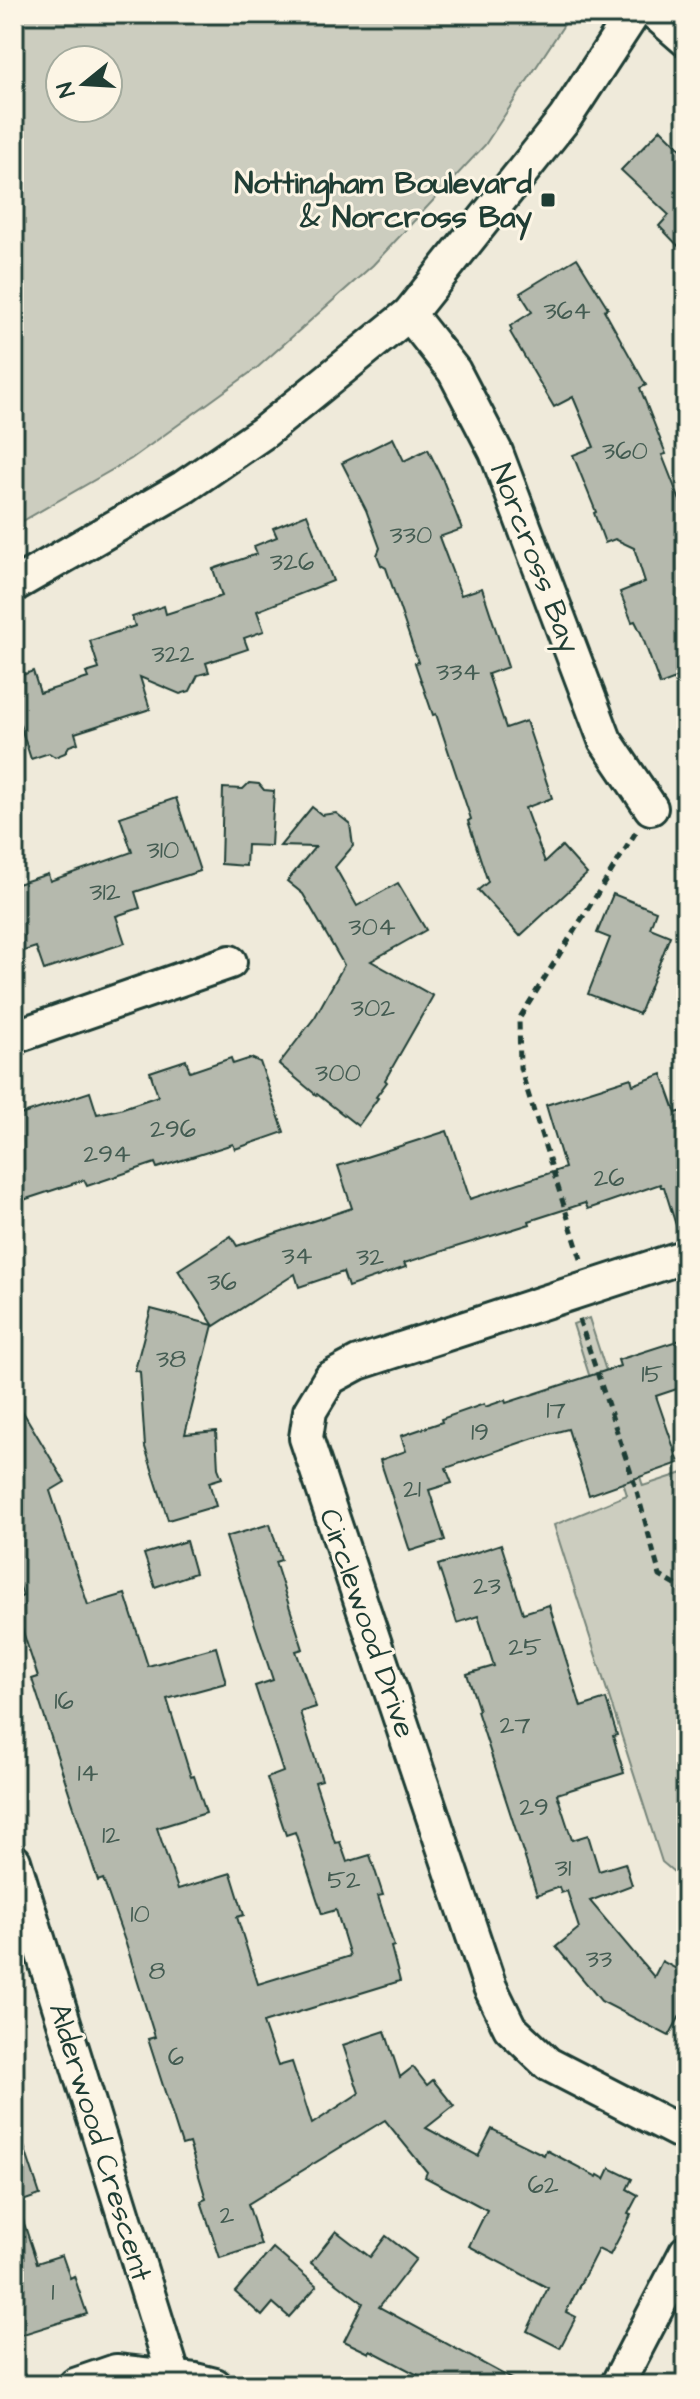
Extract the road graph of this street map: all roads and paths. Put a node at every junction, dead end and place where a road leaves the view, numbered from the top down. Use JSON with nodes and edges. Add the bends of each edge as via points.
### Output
{"nodes":[{"id":1,"x":633,"y":14,"type":"edge"},
{"id":2,"x":656,"y":14,"type":"edge"},
{"id":3,"x":686,"y":40,"type":"edge"},
{"id":4,"x":409,"y":314,"type":"junction"},
{"id":5,"x":14,"y":585,"type":"edge"},
{"id":6,"x":651,"y":808,"type":"joint"},
{"id":7,"x":230,"y":962,"type":"dead end"},
{"id":8,"x":14,"y":1037,"type":"edge"},
{"id":9,"x":686,"y":1256,"type":"edge"},
{"id":10,"x":584,"y":1267,"type":"dead end"},
{"id":11,"x":578,"y":1315,"type":"dead end"},
{"id":12,"x":686,"y":1591,"type":"edge"},
{"id":13,"x":14,"y":1861,"type":"edge"},
{"id":14,"x":686,"y":2135,"type":"edge"},
{"id":15,"x":686,"y":2252,"type":"edge"},
{"id":16,"x":174,"y":2377,"type":"junction"},
{"id":17,"x":75,"y":2385,"type":"edge"},
{"id":18,"x":215,"y":2385,"type":"edge"},
{"id":19,"x":617,"y":2385,"type":"edge"}],
"edges":[{"from":1,"to":4,"type":"street","via":[[565,118]]},
{"from":2,"to":3,"type":"street"},
{"from":4,"to":5,"type":"street","via":[[264,432],[195,479]]},
{"from":4,"to":6,"type":"street","name":"Norcross Bay","via":[[454,371],[496,452],[605,740]]},
{"from":6,"to":10,"type":"path","via":[[519,1019],[520,1068]]},
{"from":7,"to":8,"type":"street"},
{"from":9,"to":14,"type":"street","name":"Circlewood Drive","via":[[358,1363],[330,1378],[310,1411],[306,1438],[490,1987],[510,2028],[548,2064]]},
{"from":11,"to":12,"type":"path","via":[[660,1576]]},
{"from":13,"to":16,"type":"street","name":"Alderwood Crescent"},
{"from":15,"to":19,"type":"street"},
{"from":16,"to":17,"type":"street","via":[[116,2371]]},
{"from":16,"to":18,"type":"street"}]}
